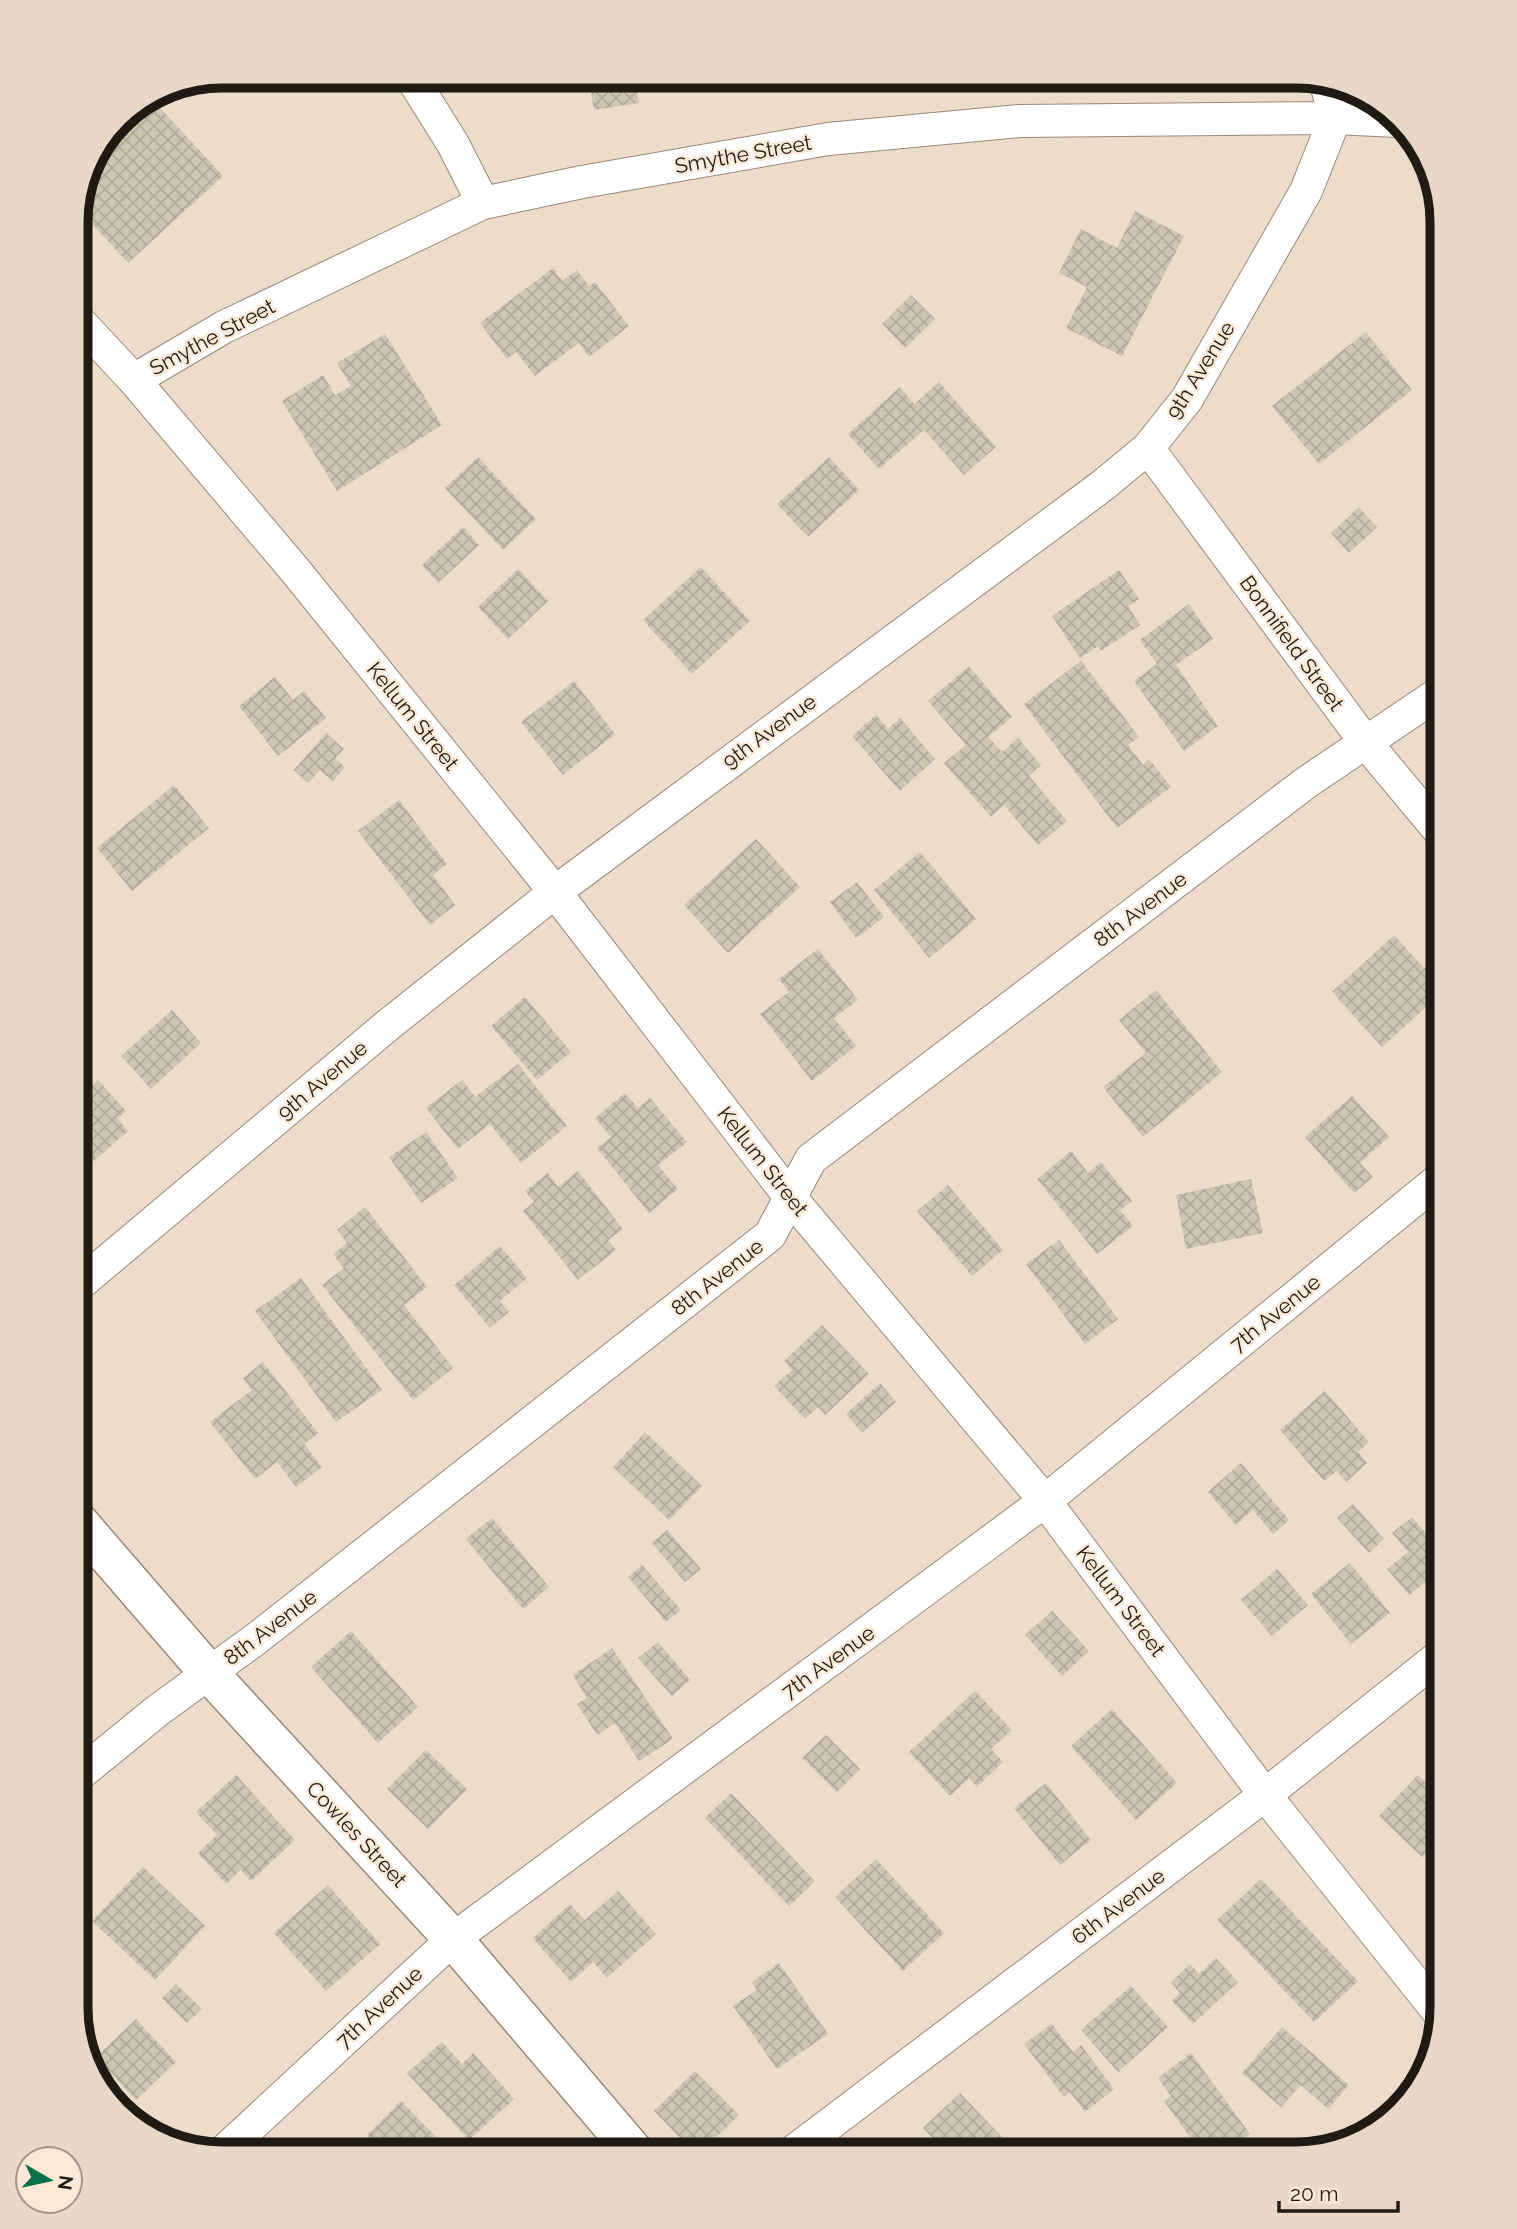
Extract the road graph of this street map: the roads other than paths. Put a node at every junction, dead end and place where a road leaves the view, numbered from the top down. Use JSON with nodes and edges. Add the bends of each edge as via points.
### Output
{"nodes":[{"id":1,"x":418,"y":88,"type":"edge"},
{"id":2,"x":1328,"y":92,"type":"edge"},
{"id":3,"x":1335,"y":118,"type":"junction"},
{"id":4,"x":1383,"y":120,"type":"edge"},
{"id":5,"x":483,"y":202,"type":"junction"},
{"id":6,"x":88,"y":330,"type":"edge"},
{"id":7,"x":134,"y":380,"type":"junction"},
{"id":8,"x":1148,"y":448,"type":"junction"},
{"id":9,"x":1430,"y":699,"type":"edge"},
{"id":10,"x":1366,"y":743,"type":"junction"},
{"id":11,"x":1430,"y":820,"type":"edge"},
{"id":12,"x":555,"y":892,"type":"junction"},
{"id":13,"x":1430,"y":1187,"type":"edge"},
{"id":14,"x":790,"y":1197,"type":"junction"},
{"id":15,"x":88,"y":1277,"type":"edge"},
{"id":16,"x":1045,"y":1501,"type":"junction"},
{"id":17,"x":88,"y":1533,"type":"edge"},
{"id":18,"x":1430,"y":1664,"type":"edge"},
{"id":19,"x":209,"y":1673,"type":"junction"},
{"id":20,"x":88,"y":1767,"type":"edge"},
{"id":21,"x":1265,"y":1795,"type":"junction"},
{"id":22,"x":453,"y":1939,"type":"junction"},
{"id":23,"x":1430,"y":2001,"type":"edge"},
{"id":24,"x":235,"y":2141,"type":"edge"},
{"id":25,"x":625,"y":2141,"type":"edge"},
{"id":26,"x":806,"y":2142,"type":"edge"}],
"edges":[{"from":1,"to":5,"type":"street"},
{"from":2,"to":3,"type":"street"},
{"from":3,"to":4,"type":"street","name":"Smythe Street"},
{"from":3,"to":5,"type":"street","name":"Smythe Street","via":[[1020,121],[828,139]]},
{"from":3,"to":8,"type":"street","name":"9th Avenue","via":[[1306,191],[1186,399]]},
{"from":5,"to":7,"type":"street","name":"Smythe Street","via":[[224,327]]},
{"from":6,"to":7,"type":"street","name":"Kellum Street"},
{"from":7,"to":12,"type":"street","name":"Kellum Street","via":[[295,569]]},
{"from":8,"to":10,"type":"street","name":"Bonnifield Street"},
{"from":8,"to":12,"type":"street","name":"9th Avenue"},
{"from":9,"to":10,"type":"street","name":"8th Avenue"},
{"from":10,"to":11,"type":"street","name":"Bonnifield Street"},
{"from":10,"to":14,"type":"street","name":"8th Avenue","via":[[1307,782],[811,1159]]},
{"from":12,"to":14,"type":"street","name":"Kellum Street"},
{"from":12,"to":15,"type":"street","name":"9th Avenue","via":[[388,1025]]},
{"from":13,"to":16,"type":"street","name":"7th Avenue"},
{"from":14,"to":16,"type":"street","name":"Kellum Street"},
{"from":14,"to":19,"type":"street","name":"8th Avenue","via":[[770,1235]]},
{"from":16,"to":21,"type":"street","name":"Kellum Street"},
{"from":16,"to":22,"type":"street","name":"7th Avenue"},
{"from":17,"to":19,"type":"main road","name":"Cowles Street"},
{"from":18,"to":21,"type":"street","name":"6th Avenue"},
{"from":19,"to":20,"type":"street","name":"8th Avenue"},
{"from":19,"to":22,"type":"main road","name":"Cowles Street"},
{"from":21,"to":23,"type":"street","name":"Kellum Street"},
{"from":21,"to":26,"type":"street","name":"6th Avenue"},
{"from":22,"to":24,"type":"street","name":"7th Avenue"},
{"from":22,"to":25,"type":"main road","name":"Cowles Street"}]}
